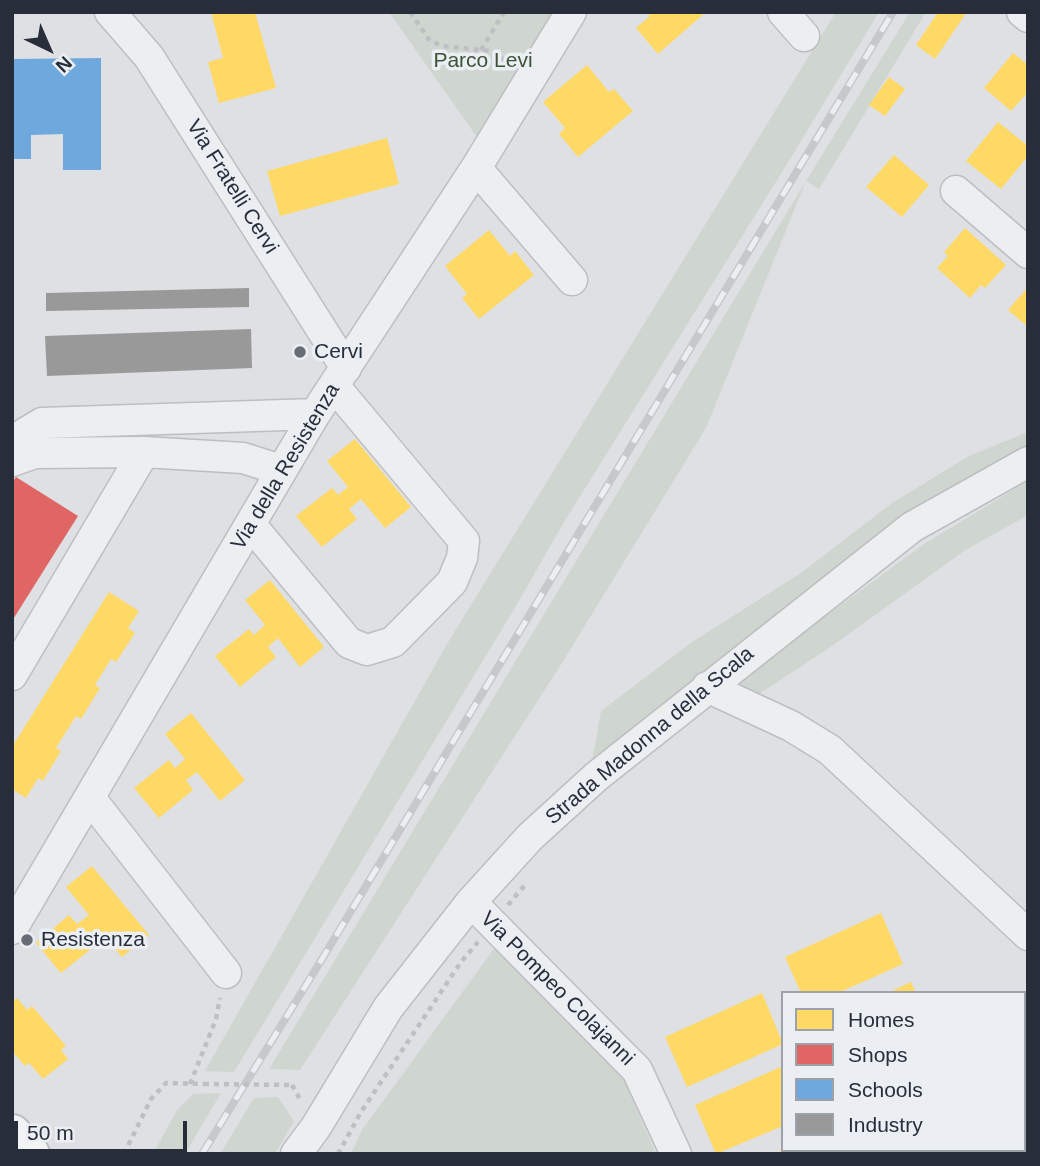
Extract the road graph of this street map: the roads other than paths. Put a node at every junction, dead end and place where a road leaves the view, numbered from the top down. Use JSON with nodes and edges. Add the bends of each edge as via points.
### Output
{"nodes":[{"id":1,"x":110,"y":12,"type":"edge"},
{"id":2,"x":571,"y":12,"type":"edge"},
{"id":3,"x":783,"y":12,"type":"edge"},
{"id":4,"x":1022,"y":12,"type":"edge"},
{"id":5,"x":1028,"y":17,"type":"edge"},
{"id":6,"x":804,"y":36,"type":"dead end"},
{"id":7,"x":476,"y":168,"type":"junction"},
{"id":8,"x":956,"y":191,"type":"dead end"},
{"id":9,"x":1028,"y":253,"type":"edge"},
{"id":10,"x":572,"y":280,"type":"dead end"},
{"id":11,"x":340,"y":377,"type":"junction"},
{"id":12,"x":315,"y":414,"type":"junction"},
{"id":13,"x":12,"y":441,"type":"edge"},
{"id":14,"x":144,"y":452,"type":"junction"},
{"id":15,"x":12,"y":461,"type":"edge"},
{"id":16,"x":1028,"y":462,"type":"edge"},
{"id":17,"x":281,"y":470,"type":"junction"},
{"id":18,"x":251,"y":525,"type":"junction"},
{"id":19,"x":12,"y":675,"type":"edge"},
{"id":20,"x":707,"y":687,"type":"junction"},
{"id":21,"x":90,"y":798,"type":"junction"},
{"id":22,"x":471,"y":902,"type":"junction"},
{"id":23,"x":12,"y":929,"type":"edge"},
{"id":24,"x":1028,"y":935,"type":"edge"},
{"id":25,"x":226,"y":973,"type":"road end"},
{"id":26,"x":12,"y":1133,"type":"edge"},
{"id":27,"x":30,"y":1154,"type":"edge"},
{"id":28,"x":296,"y":1154,"type":"edge"},
{"id":29,"x":676,"y":1154,"type":"edge"}],
"edges":[{"from":1,"to":11,"type":"street","name":"Via Fratelli Cervi","via":[[149,57]]},
{"from":2,"to":7,"type":"street","name":"Via della Resistenza"},
{"from":3,"to":6,"type":"street"},
{"from":4,"to":5,"type":"street"},
{"from":7,"to":10,"type":"street"},
{"from":7,"to":11,"type":"street","name":"Via della Resistenza"},
{"from":8,"to":9,"type":"street"},
{"from":11,"to":12,"type":"street","name":"Via della Resistenza"},
{"from":11,"to":18,"type":"street","name":"Via Fratelli Cervi","via":[[464,541],[452,582],[393,642],[367,650],[349,643]]},
{"from":12,"to":13,"type":"street","via":[[42,423]]},
{"from":12,"to":17,"type":"street","name":"Via della Resistenza"},
{"from":14,"to":15,"type":"street","via":[[35,453]]},
{"from":14,"to":17,"type":"street","via":[[243,458]]},
{"from":14,"to":19,"type":"street"},
{"from":16,"to":20,"type":"street","name":"Strada Madonna della Scala","via":[[912,527]]},
{"from":17,"to":18,"type":"street","name":"Via della Resistenza"},
{"from":18,"to":21,"type":"street","name":"Via della Resistenza"},
{"from":20,"to":22,"type":"street","name":"Strada Madonna della Scala","via":[[530,837]]},
{"from":20,"to":24,"type":"street","via":[[791,726],[830,750]]},
{"from":21,"to":23,"type":"street","name":"Via della Resistenza"},
{"from":21,"to":25,"type":"street"},
{"from":22,"to":28,"type":"street","name":"Strada Madonna della Scala","via":[[388,1008]]},
{"from":22,"to":29,"type":"street","name":"Via Pompeo Colajanni","via":[[637,1070]]},
{"from":26,"to":27,"type":"main road"}]}
